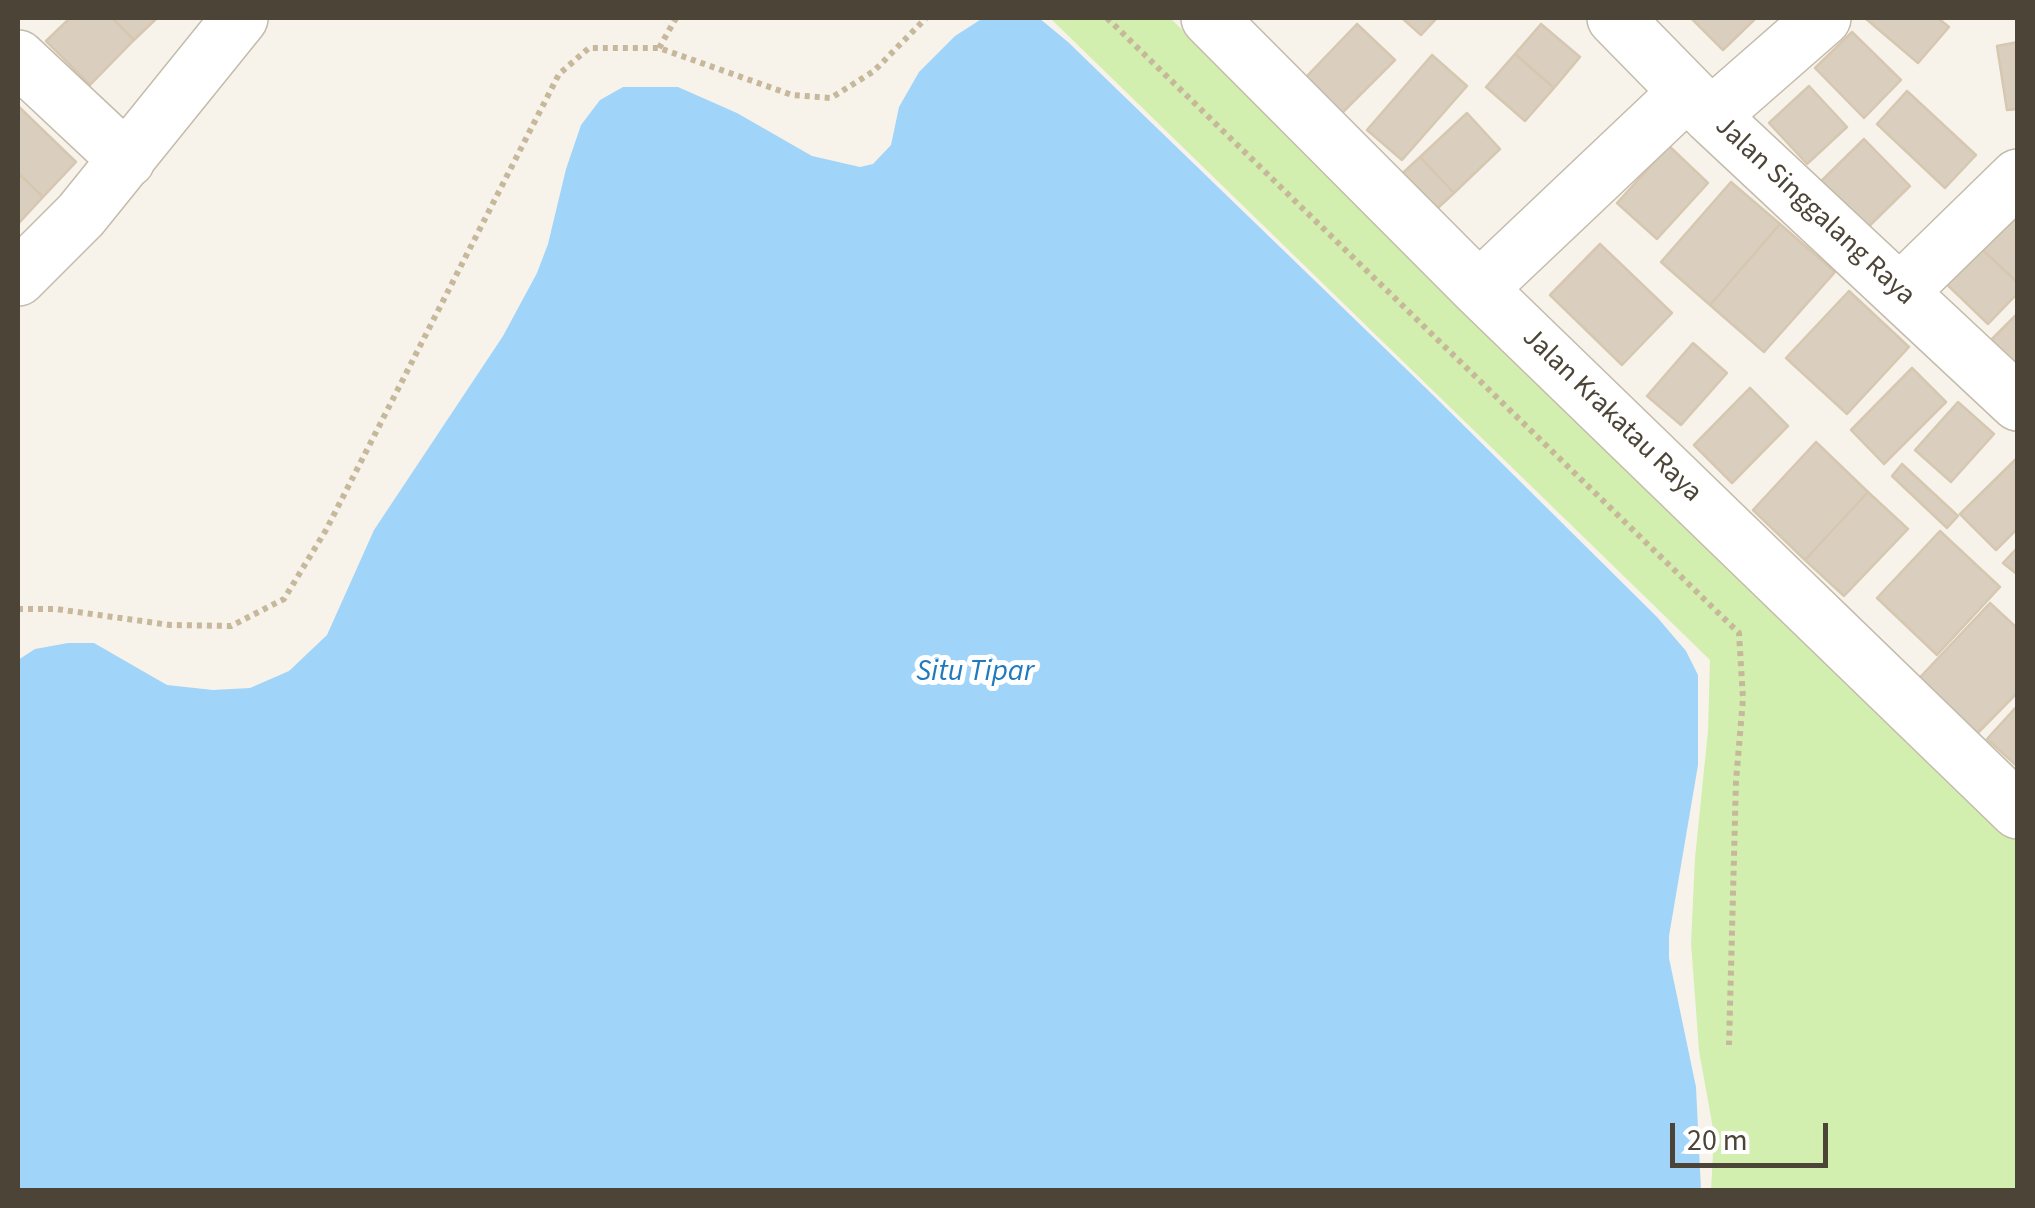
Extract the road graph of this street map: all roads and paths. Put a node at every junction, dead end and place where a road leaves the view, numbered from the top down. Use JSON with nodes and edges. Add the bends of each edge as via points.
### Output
{"nodes":[{"id":1,"x":240,"y":18,"type":"edge"},
{"id":2,"x":676,"y":18,"type":"edge"},
{"id":3,"x":926,"y":18,"type":"edge"},
{"id":4,"x":1107,"y":18,"type":"edge"},
{"id":5,"x":1209,"y":18,"type":"edge"},
{"id":6,"x":1615,"y":18,"type":"edge"},
{"id":7,"x":1823,"y":18,"type":"edge"},
{"id":8,"x":659,"y":48,"type":"junction"},
{"id":9,"x":18,"y":58,"type":"edge"},
{"id":10,"x":1699,"y":104,"type":"junction"},
{"id":11,"x":127,"y":160,"type":"junction"},
{"id":12,"x":2018,"y":178,"type":"edge"},
{"id":13,"x":18,"y":278,"type":"edge"},
{"id":14,"x":1479,"y":288,"type":"junction"},
{"id":15,"x":1900,"y":291,"type":"junction"},
{"id":16,"x":2018,"y":403,"type":"edge"},
{"id":17,"x":18,"y":609,"type":"edge"},
{"id":18,"x":2018,"y":811,"type":"edge"},
{"id":19,"x":1729,"y":1045,"type":"dead end"}],
"edges":[{"from":1,"to":11,"type":"street"},
{"from":2,"to":8,"type":"path"},
{"from":3,"to":8,"type":"path","via":[[874,71],[831,98],[792,95]]},
{"from":4,"to":19,"type":"path","via":[[1738,633],[1743,699]]},
{"from":5,"to":14,"type":"street","name":"Jalan Krakatau Raya"},
{"from":6,"to":10,"type":"street","name":"Jalan Singgalang Raya"},
{"from":7,"to":10,"type":"street"},
{"from":8,"to":17,"type":"path","via":[[589,48],[559,74],[335,513],[284,599],[231,626]]},
{"from":9,"to":11,"type":"street"},
{"from":10,"to":14,"type":"street"},
{"from":10,"to":15,"type":"street","name":"Jalan Singgalang Raya"},
{"from":11,"to":13,"type":"street"},
{"from":12,"to":15,"type":"street"},
{"from":14,"to":18,"type":"street","name":"Jalan Krakatau Raya"},
{"from":15,"to":16,"type":"street","name":"Jalan Singgalang Raya"}]}
